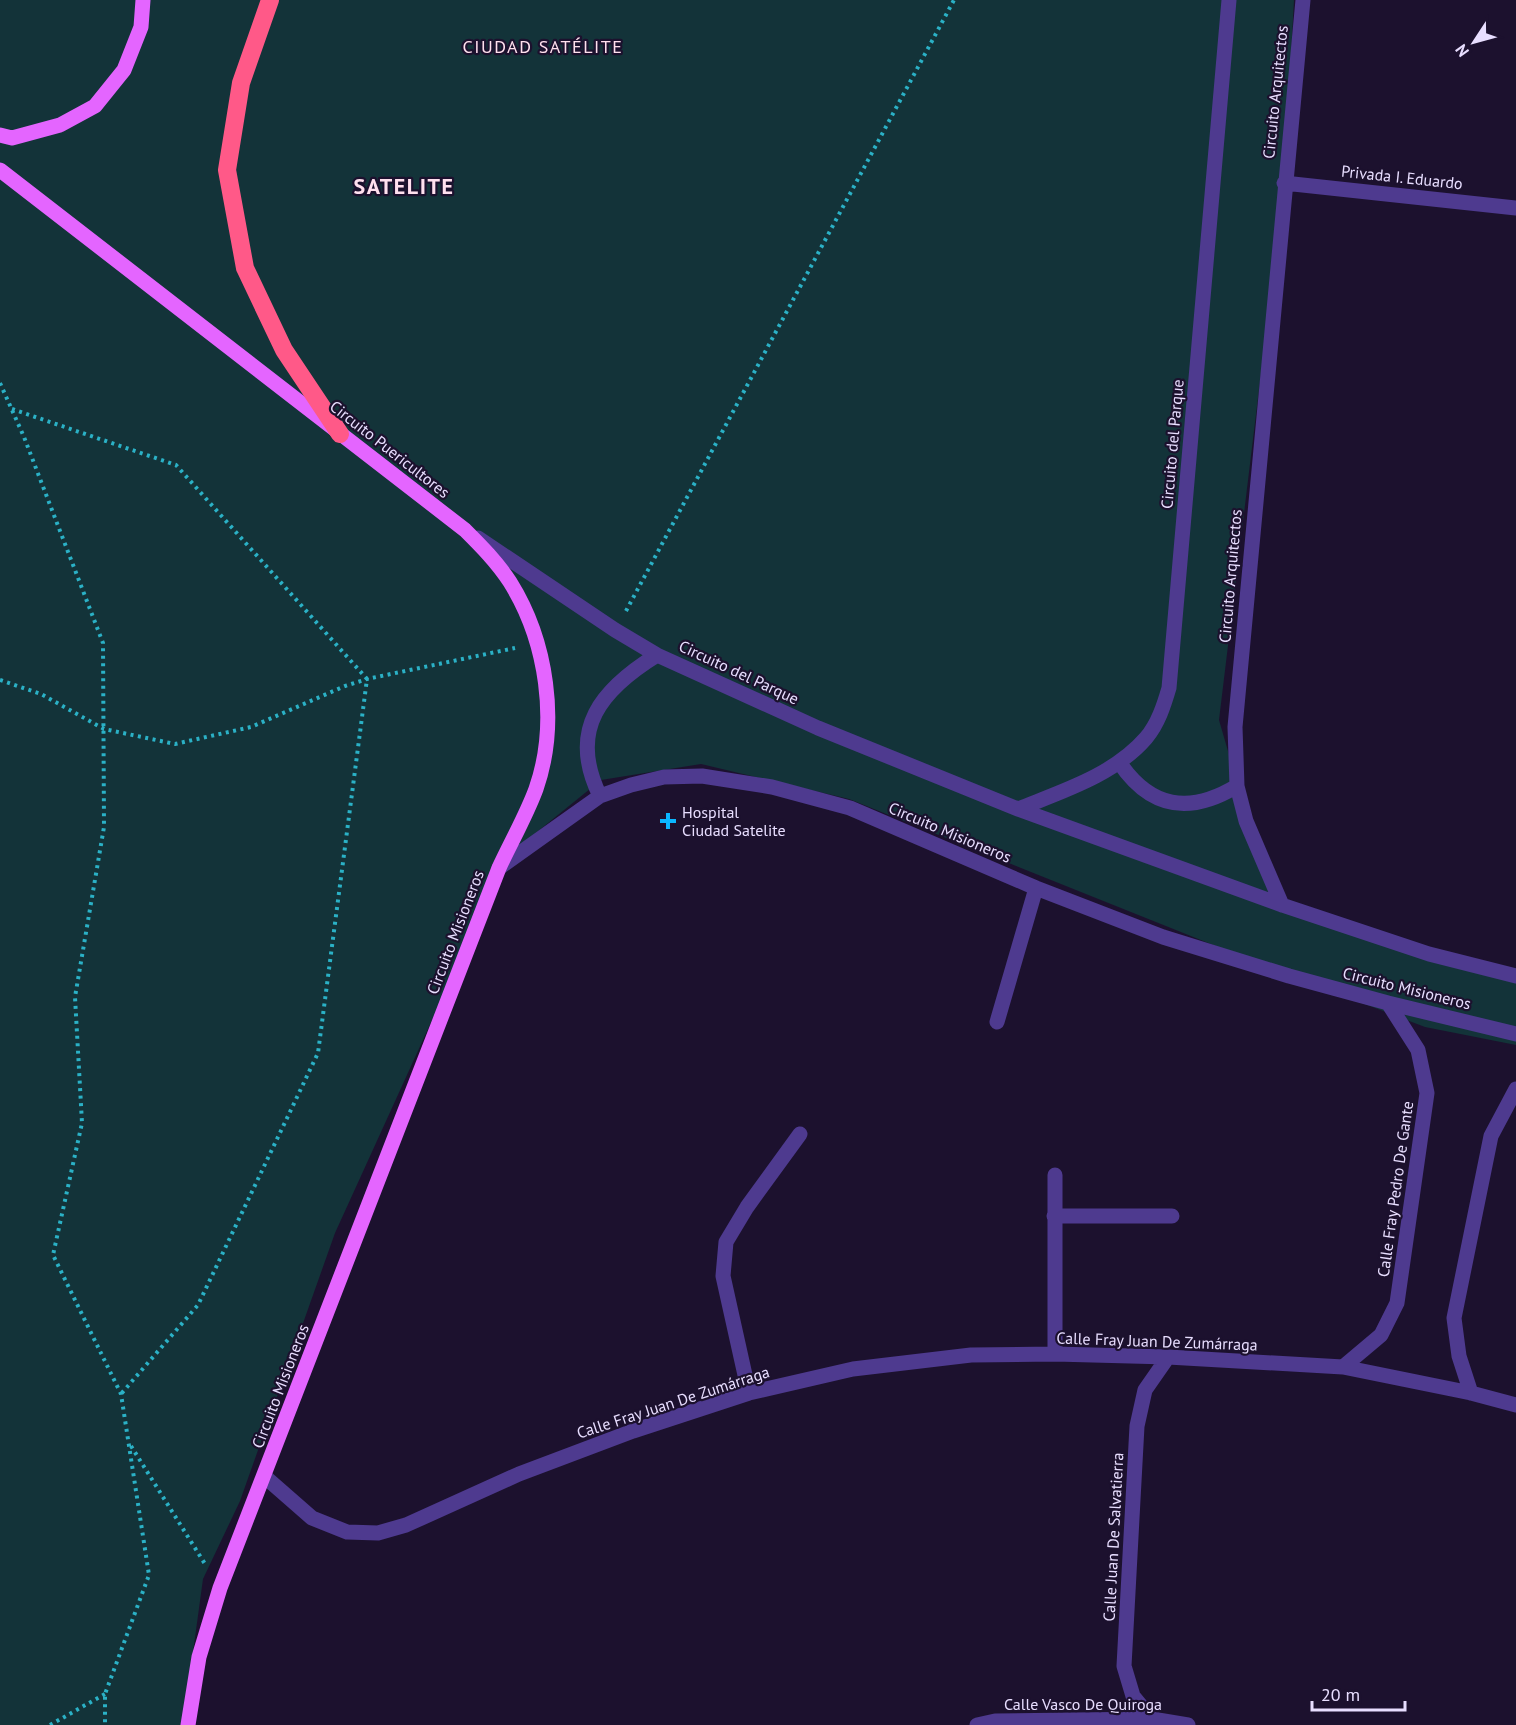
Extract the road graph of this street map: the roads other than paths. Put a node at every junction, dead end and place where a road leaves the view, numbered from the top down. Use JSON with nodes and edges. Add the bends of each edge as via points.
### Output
{"nodes":[{"id":1,"x":143,"y":0,"type":"edge"},
{"id":2,"x":270,"y":0,"type":"edge"},
{"id":3,"x":1229,"y":0,"type":"edge"},
{"id":4,"x":1303,"y":0,"type":"edge"},
{"id":5,"x":0,"y":135,"type":"edge"},
{"id":6,"x":0,"y":170,"type":"edge"},
{"id":7,"x":1284,"y":183,"type":"junction"},
{"id":8,"x":1516,"y":208,"type":"edge"},
{"id":9,"x":340,"y":434,"type":"junction"},
{"id":10,"x":465,"y":530,"type":"junction"},
{"id":11,"x":657,"y":655,"type":"junction"},
{"id":12,"x":1119,"y":762,"type":"junction"},
{"id":13,"x":1237,"y":786,"type":"junction"},
{"id":14,"x":600,"y":796,"type":"junction"},
{"id":15,"x":1018,"y":809,"type":"junction"},
{"id":16,"x":499,"y":868,"type":"junction"},
{"id":17,"x":1036,"y":888,"type":"junction"},
{"id":18,"x":1282,"y":905,"type":"junction"},
{"id":19,"x":1516,"y":976,"type":"edge"},
{"id":20,"x":1388,"y":1003,"type":"junction"},
{"id":21,"x":998,"y":1022,"type":"dead end"},
{"id":22,"x":1516,"y":1034,"type":"edge"},
{"id":23,"x":1516,"y":1089,"type":"edge"},
{"id":24,"x":800,"y":1134,"type":"dead end"},
{"id":25,"x":1055,"y":1175,"type":"dead end"},
{"id":26,"x":1054,"y":1216,"type":"junction"},
{"id":27,"x":1172,"y":1216,"type":"dead end"},
{"id":28,"x":1055,"y":1354,"type":"junction"},
{"id":29,"x":1168,"y":1358,"type":"junction"},
{"id":30,"x":1342,"y":1367,"type":"junction"},
{"id":31,"x":748,"y":1393,"type":"junction"},
{"id":32,"x":1471,"y":1393,"type":"junction"},
{"id":33,"x":1516,"y":1405,"type":"edge"},
{"id":34,"x":264,"y":1476,"type":"junction"},
{"id":35,"x":1152,"y":1719,"type":"junction"},
{"id":36,"x":995,"y":1723,"type":"edge"},
{"id":37,"x":188,"y":1725,"type":"edge"},
{"id":38,"x":977,"y":1725,"type":"edge"},
{"id":39,"x":1188,"y":1725,"type":"edge"}],
"edges":[{"from":1,"to":5,"type":"main road","via":[[141,27],[124,70],[95,106],[60,125],[12,138]]},
{"from":2,"to":9,"type":"highway","via":[[241,83],[227,170],[245,268],[284,350]]},
{"from":3,"to":12,"type":"street","name":"Circuito del Parque","via":[[1169,688],[1147,737]]},
{"from":4,"to":7,"type":"street","name":"Circuito Arquitectos"},
{"from":6,"to":9,"type":"main road","name":"Circuito Puericultores"},
{"from":7,"to":8,"type":"street","name":"Privada I. Eduardo"},
{"from":7,"to":13,"type":"street","name":"Circuito Arquitectos","via":[[1234,727]]},
{"from":9,"to":10,"type":"main road","name":"Circuito Puericultores"},
{"from":10,"to":11,"type":"street","name":"Circuito del Parque"},
{"from":10,"to":16,"type":"main road","name":"Circuito Puericultores","via":[[510,582],[538,645],[544,673],[546,730],[536,789]]},
{"from":11,"to":14,"type":"street","via":[[615,685],[594,716],[587,750]]},
{"from":11,"to":15,"type":"street","name":"Circuito del Parque","via":[[818,728]]},
{"from":12,"to":13,"type":"street","via":[[1145,792],[1160,799],[1191,803],[1222,795]]},
{"from":12,"to":15,"type":"street","name":"Circuito del Parque","via":[[1077,786]]},
{"from":13,"to":18,"type":"street","name":"Circuito Arquitectos","via":[[1250,830]]},
{"from":14,"to":16,"type":"street","name":"Circuito Misioneros"},
{"from":14,"to":17,"type":"street","name":"Circuito Misioneros","via":[[664,777],[702,776],[772,787],[850,808]]},
{"from":15,"to":18,"type":"street","name":"Circuito del Parque"},
{"from":16,"to":34,"type":"main road","name":"Circuito Misioneros"},
{"from":17,"to":20,"type":"street","name":"Circuito Misioneros","via":[[1163,937]]},
{"from":17,"to":21,"type":"street"},
{"from":18,"to":19,"type":"street","via":[[1429,954]]},
{"from":20,"to":22,"type":"street","name":"Circuito Misioneros"},
{"from":20,"to":30,"type":"street","name":"Calle Fray Pedro De Gante","via":[[1418,1050],[1427,1093],[1397,1303],[1381,1335]]},
{"from":23,"to":32,"type":"street","via":[[1491,1136],[1454,1318],[1459,1356]]},
{"from":24,"to":31,"type":"street","via":[[726,1242],[723,1276]]},
{"from":25,"to":26,"type":"street"},
{"from":26,"to":27,"type":"street"},
{"from":26,"to":28,"type":"street"},
{"from":28,"to":29,"type":"street","name":"Calle Fray Juan De Zumárraga"},
{"from":28,"to":31,"type":"street","name":"Calle Fray Juan De Zumárraga","via":[[971,1355],[853,1369]]},
{"from":29,"to":30,"type":"street","name":"Calle Fray Juan De Zumárraga"},
{"from":29,"to":35,"type":"street","name":"Calle Juan De Salvatierra","via":[[1144,1390],[1137,1426],[1124,1666],[1133,1696]]},
{"from":30,"to":32,"type":"street","name":"Calle Fray Juan De Zumárraga"},
{"from":31,"to":34,"type":"street","name":"Calle Fray Juan De Zumárraga","via":[[622,1435],[519,1474],[406,1525],[378,1533],[347,1532],[312,1518]]},
{"from":32,"to":33,"type":"street","name":"Calle Fray Juan De Zumárraga"},
{"from":34,"to":37,"type":"main road","name":"Circuito Misioneros","via":[[220,1588],[200,1657]]},
{"from":35,"to":36,"type":"street","name":"Calle Vasco De Quiroga"},
{"from":35,"to":39,"type":"street","name":"Calle Vasco De Quiroga"},
{"from":36,"to":38,"type":"street","name":"Calle Vasco De Quiroga"}]}
